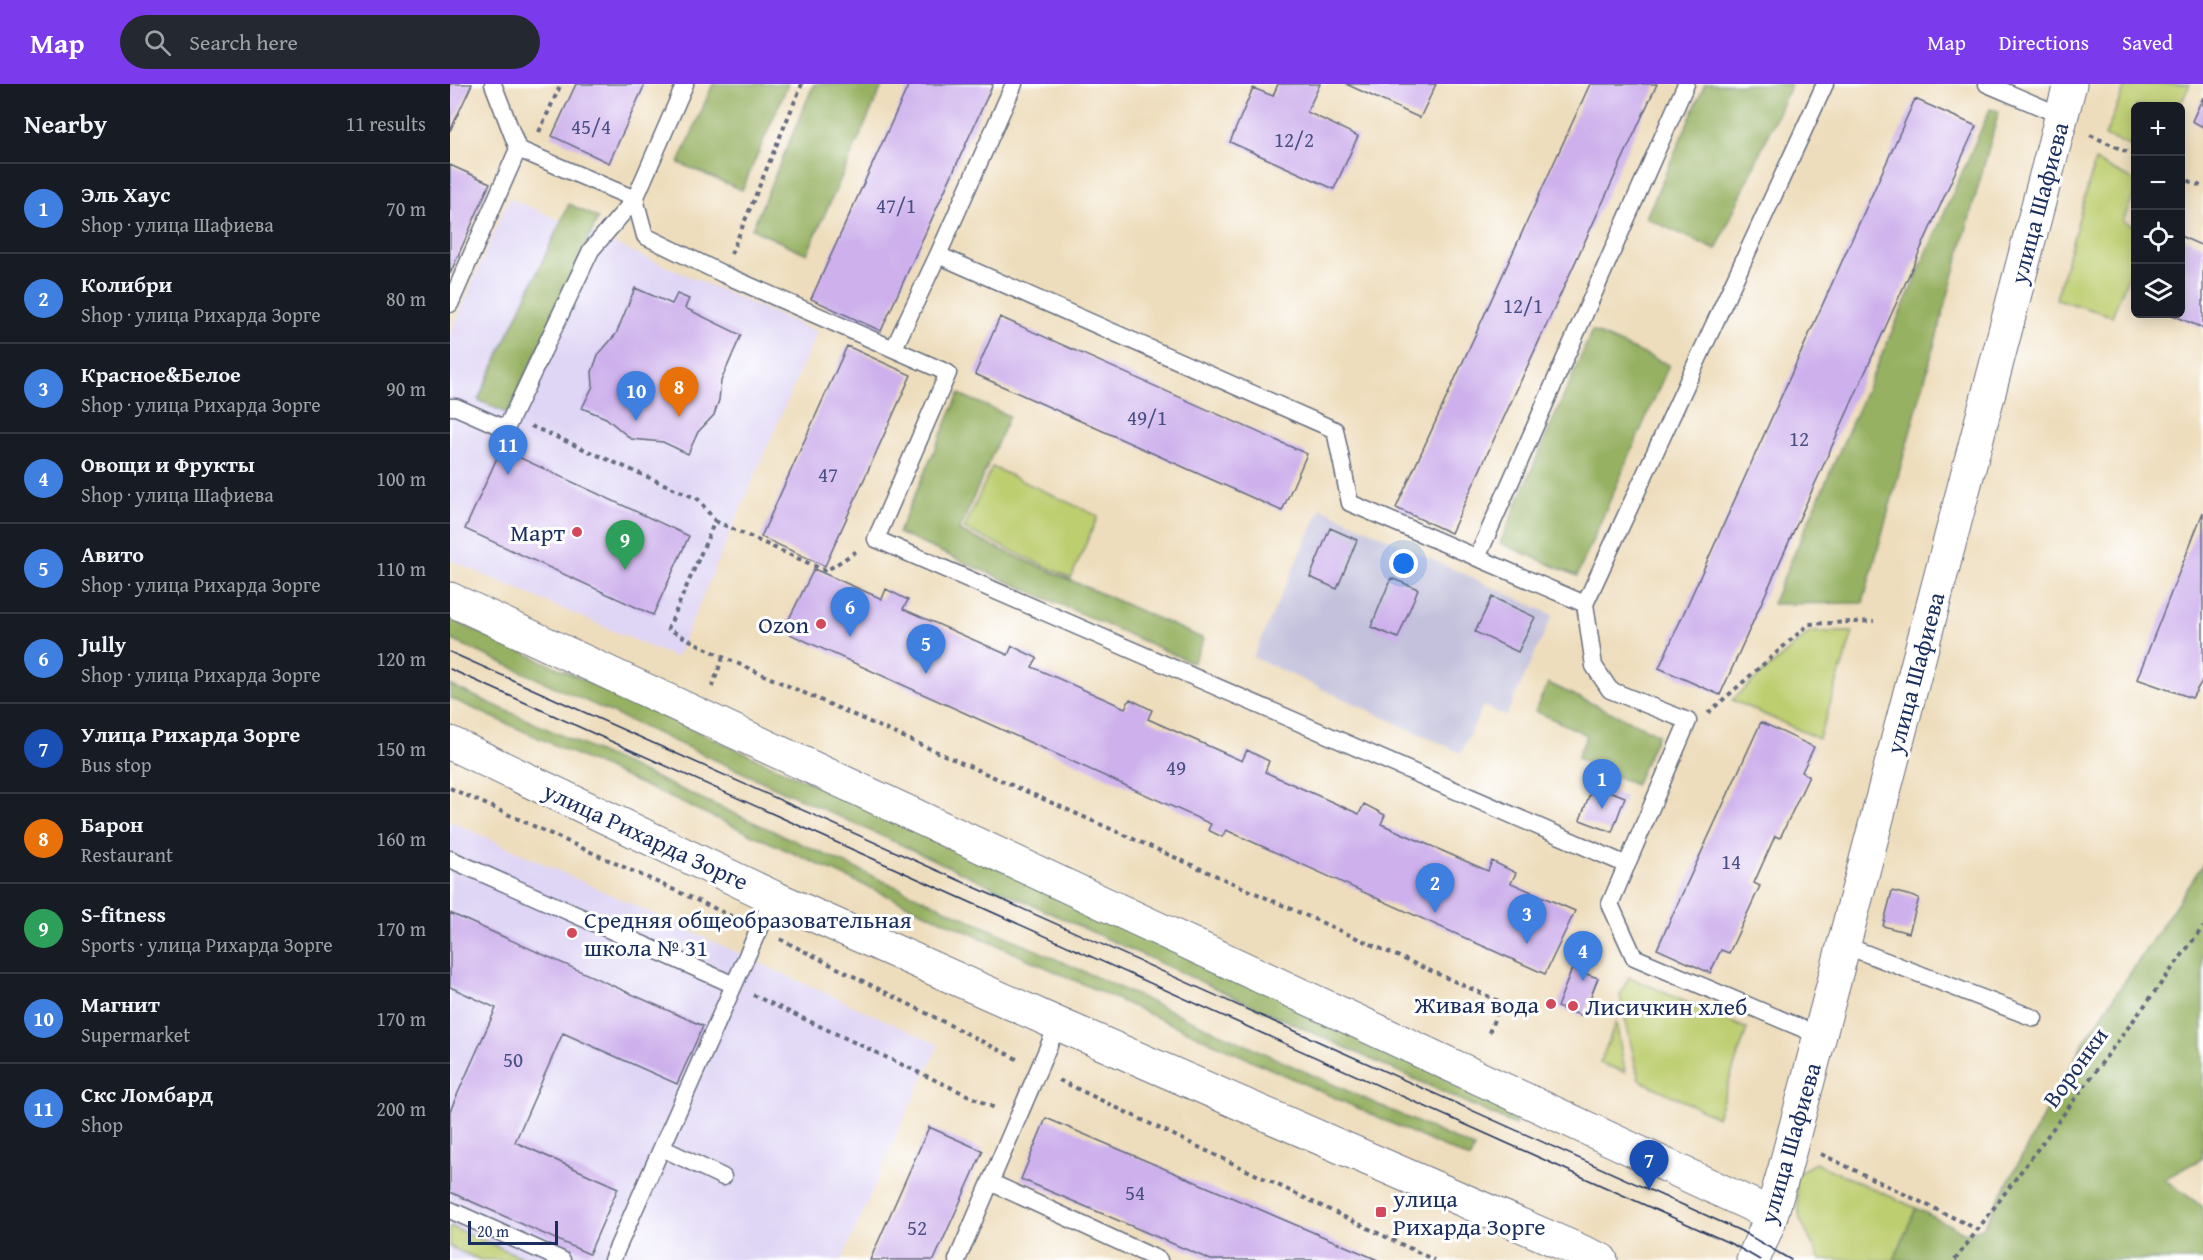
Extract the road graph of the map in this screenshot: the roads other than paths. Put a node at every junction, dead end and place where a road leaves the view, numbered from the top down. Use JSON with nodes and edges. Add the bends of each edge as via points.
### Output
{"nodes":[{"id":1,"x":493,"y":84,"type":"edge"},
{"id":2,"x":685,"y":84,"type":"edge"},
{"id":3,"x":1014,"y":84,"type":"edge"},
{"id":4,"x":1686,"y":84,"type":"edge"},
{"id":5,"x":1825,"y":84,"type":"edge"},
{"id":6,"x":1987,"y":84,"type":"edge"},
{"id":7,"x":2070,"y":84,"type":"edge"},
{"id":8,"x":2061,"y":119,"type":"junction"},
{"id":9,"x":524,"y":151,"type":"junction"},
{"id":10,"x":635,"y":199,"type":"junction"},
{"id":11,"x":938,"y":255,"type":"junction"},
{"id":12,"x":450,"y":304,"type":"edge"},
{"id":13,"x":894,"y":348,"type":"junction"},
{"id":14,"x":450,"y":407,"type":"edge"},
{"id":15,"x":1477,"y":558,"type":"junction"},
{"id":16,"x":450,"y":599,"type":"edge"},
{"id":17,"x":1585,"y":604,"type":"junction"},
{"id":18,"x":450,"y":743,"type":"edge"},
{"id":19,"x":450,"y":860,"type":"edge"},
{"id":20,"x":1627,"y":865,"type":"junction"},
{"id":21,"x":773,"y":897,"type":"junction"},
{"id":22,"x":1844,"y":945,"type":"junction"},
{"id":23,"x":734,"y":986,"type":"junction"},
{"id":24,"x":2034,"y":1018,"type":"dead end"},
{"id":25,"x":1058,"y":1024,"type":"junction"},
{"id":26,"x":1820,"y":1036,"type":"junction"},
{"id":27,"x":662,"y":1148,"type":"junction"},
{"id":28,"x":723,"y":1177,"type":"dead end"},
{"id":29,"x":990,"y":1182,"type":"junction"},
{"id":30,"x":450,"y":1210,"type":"edge"},
{"id":31,"x":1771,"y":1214,"type":"junction"},
{"id":32,"x":562,"y":1260,"type":"edge"},
{"id":33,"x":612,"y":1260,"type":"edge"},
{"id":34,"x":957,"y":1260,"type":"edge"},
{"id":35,"x":1159,"y":1260,"type":"edge"},
{"id":36,"x":1601,"y":1260,"type":"edge"},
{"id":37,"x":1753,"y":1260,"type":"edge"}],
"edges":[{"from":1,"to":9,"type":"lane"},
{"from":2,"to":10,"type":"lane"},
{"from":3,"to":11,"type":"lane"},
{"from":4,"to":15,"type":"lane"},
{"from":5,"to":17,"type":"lane"},
{"from":6,"to":8,"type":"lane"},
{"from":7,"to":8,"type":"street","name":"улица Шафиева"},
{"from":8,"to":22,"type":"street","name":"улица Шафиева"},
{"from":9,"to":10,"type":"lane"},
{"from":9,"to":12,"type":"lane"},
{"from":10,"to":13,"type":"lane","via":[[645,236]]},
{"from":10,"to":14,"type":"lane","via":[[591,250],[506,429]]},
{"from":11,"to":13,"type":"lane"},
{"from":11,"to":15,"type":"lane","via":[[1335,430],[1350,503]]},
{"from":13,"to":20,"type":"lane","via":[[948,373],[876,539]]},
{"from":15,"to":17,"type":"lane"},
{"from":16,"to":31,"type":"street"},
{"from":17,"to":20,"type":"lane","via":[[1594,666],[1611,690],[1688,721]]},
{"from":18,"to":21,"type":"street","name":"улица Рихарда Зорге"},
{"from":19,"to":23,"type":"lane"},
{"from":20,"to":26,"type":"lane","via":[[1610,904],[1634,957]]},
{"from":21,"to":23,"type":"lane"},
{"from":21,"to":25,"type":"street","name":"улица Рихарда Зорге"},
{"from":22,"to":24,"type":"lane"},
{"from":22,"to":26,"type":"street","name":"улица Шафиева"},
{"from":23,"to":27,"type":"lane"},
{"from":25,"to":29,"type":"lane"},
{"from":25,"to":36,"type":"street","name":"улица Рихарда Зорге"},
{"from":26,"to":31,"type":"street","name":"улица Шафиева"},
{"from":27,"to":28,"type":"lane"},
{"from":27,"to":33,"type":"lane"},
{"from":29,"to":34,"type":"lane"},
{"from":29,"to":35,"type":"lane"},
{"from":30,"to":32,"type":"lane"},
{"from":31,"to":37,"type":"street","name":"улица Шафиева"}]}
